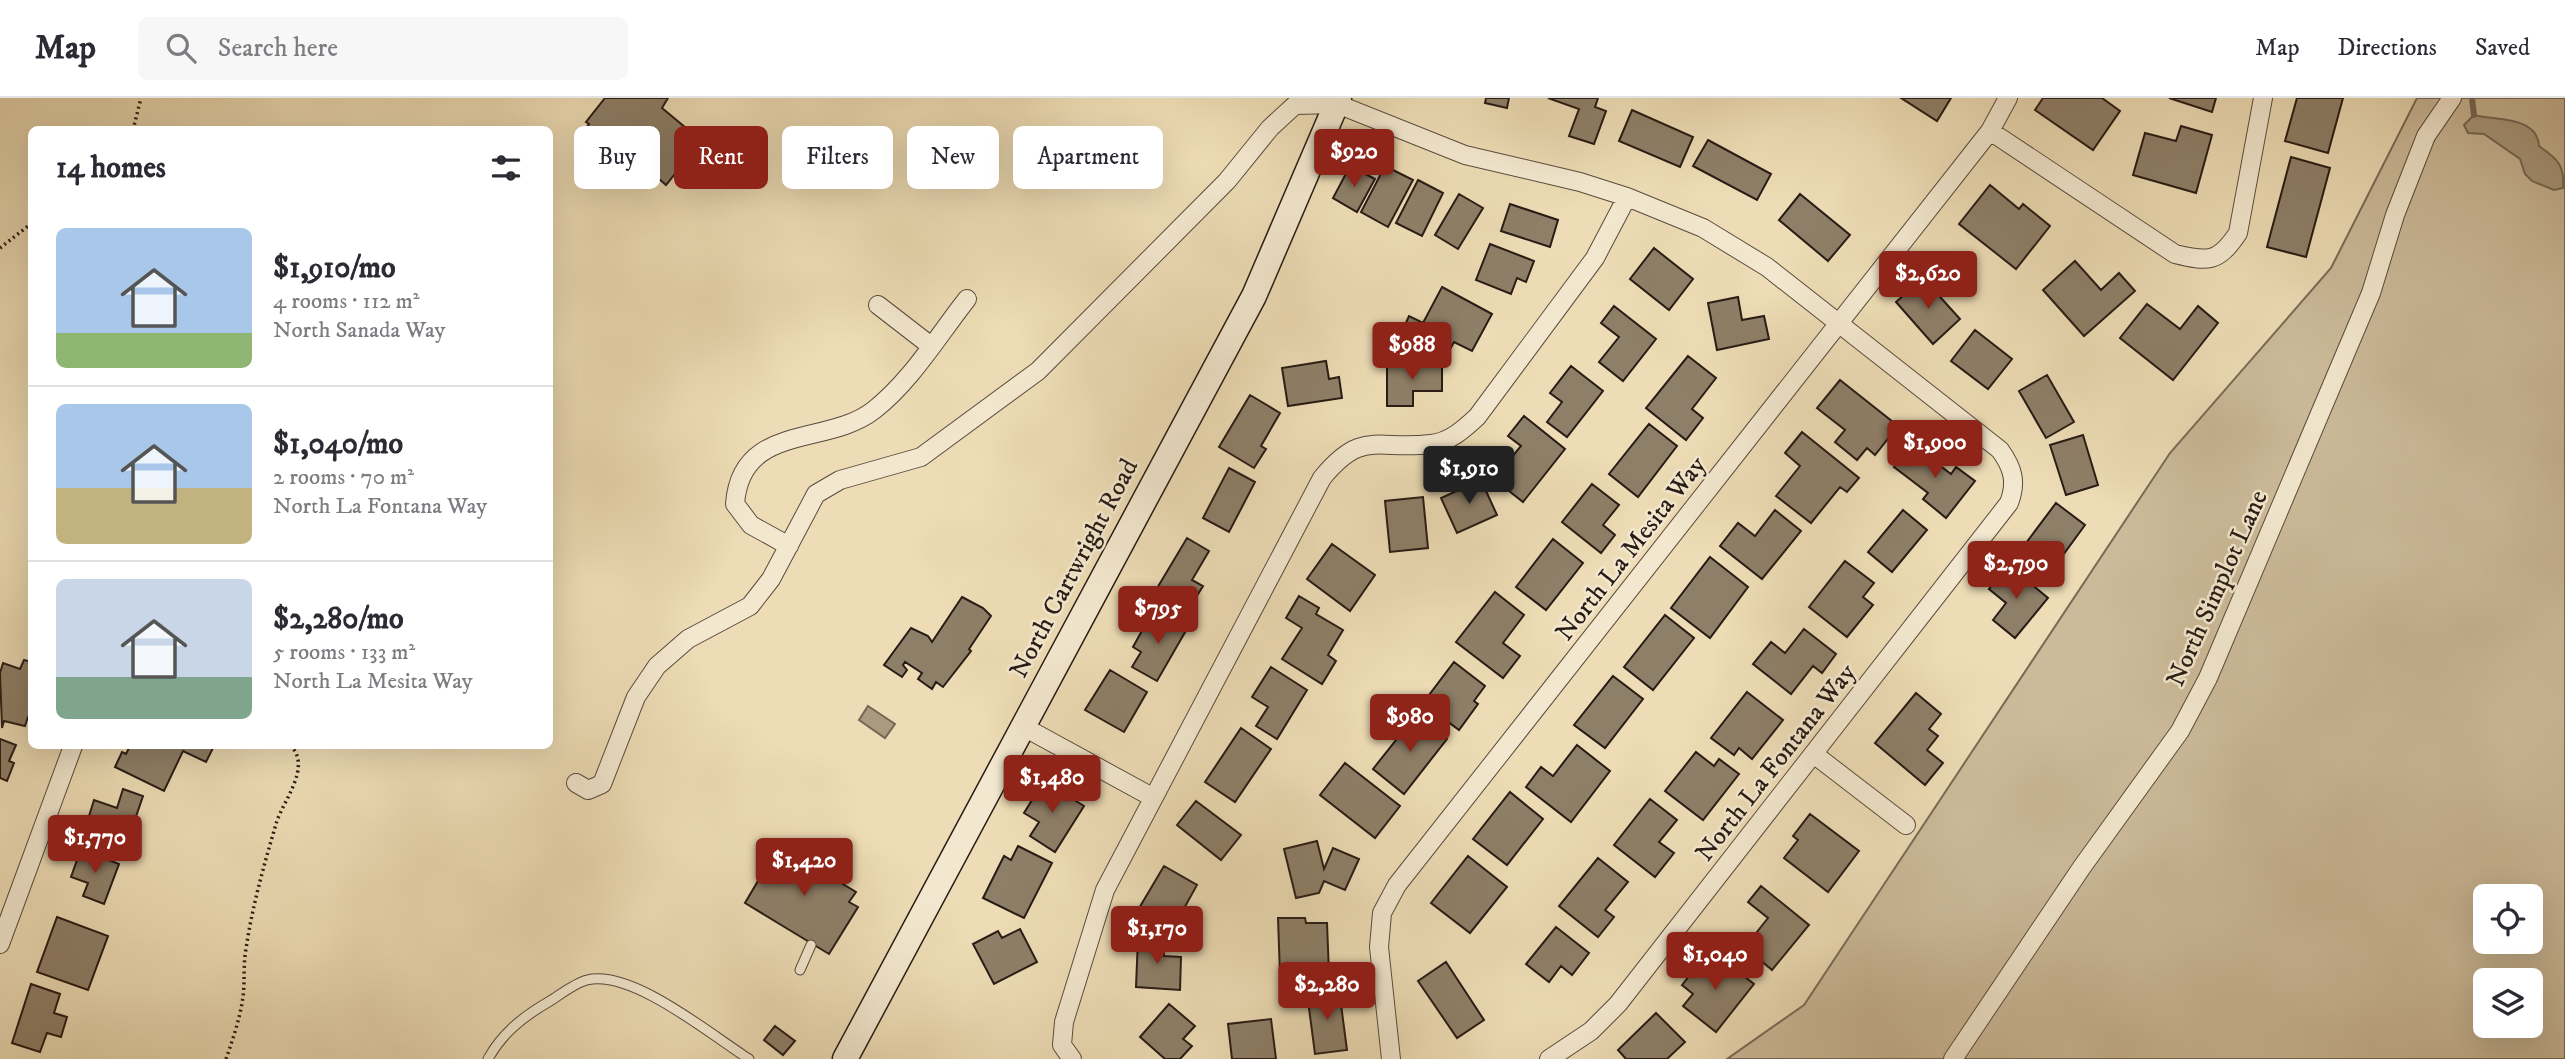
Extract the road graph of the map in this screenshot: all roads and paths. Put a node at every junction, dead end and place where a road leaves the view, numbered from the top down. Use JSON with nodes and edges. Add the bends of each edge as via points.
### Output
{"nodes":[{"id":1,"x":141,"y":98,"type":"edge"},
{"id":2,"x":2008,"y":98,"type":"edge"},
{"id":3,"x":2263,"y":98,"type":"edge"},
{"id":4,"x":2452,"y":98,"type":"edge"},
{"id":5,"x":1338,"y":101,"type":"edge"},
{"id":6,"x":134,"y":126,"type":"edge"},
{"id":7,"x":1990,"y":131,"type":"junction"},
{"id":8,"x":1627,"y":197,"type":"junction"},
{"id":9,"x":28,"y":226,"type":"edge"},
{"id":10,"x":0,"y":248,"type":"edge"},
{"id":11,"x":967,"y":299,"type":"dead end"},
{"id":12,"x":878,"y":305,"type":"dead end"},
{"id":13,"x":1841,"y":323,"type":"junction"},
{"id":14,"x":931,"y":346,"type":"junction"},
{"id":15,"x":789,"y":546,"type":"junction"},
{"id":16,"x":1022,"y":726,"type":"junction"},
{"id":17,"x":293,"y":749,"type":"edge"},
{"id":18,"x":70,"y":754,"type":"edge"},
{"id":19,"x":1815,"y":755,"type":"junction"},
{"id":20,"x":576,"y":783,"type":"dead end"},
{"id":21,"x":1152,"y":797,"type":"junction"},
{"id":22,"x":1906,"y":825,"type":"dead end"},
{"id":23,"x":0,"y":944,"type":"edge"},
{"id":24,"x":811,"y":945,"type":"dead end"},
{"id":25,"x":800,"y":970,"type":"dead end"},
{"id":26,"x":1067,"y":1052,"type":"edge"},
{"id":27,"x":226,"y":1059,"type":"edge"},
{"id":28,"x":488,"y":1059,"type":"edge"},
{"id":29,"x":749,"y":1059,"type":"edge"},
{"id":30,"x":845,"y":1059,"type":"edge"},
{"id":31,"x":1391,"y":1059,"type":"edge"},
{"id":32,"x":1549,"y":1059,"type":"edge"},
{"id":33,"x":1953,"y":1059,"type":"edge"}],
"edges":[{"from":1,"to":6,"type":"path"},
{"from":2,"to":7,"type":"street","name":"North La Mesita Way"},
{"from":3,"to":7,"type":"street","via":[[2238,233],[2215,259],[2175,254]]},
{"from":4,"to":33,"type":"street","name":"North Simplot Lane","via":[[2426,136],[2371,293],[2208,678],[2180,731]]},
{"from":5,"to":8,"type":"street","via":[[1465,155]]},
{"from":5,"to":15,"type":"street","via":[[1295,105],[1227,181],[1038,371],[921,457],[840,480],[817,494]]},
{"from":5,"to":16,"type":"street","name":"North Cartwright Road","via":[[1254,296]]},
{"from":7,"to":13,"type":"street","name":"North La Mesita Way"},
{"from":8,"to":13,"type":"street","via":[[1703,229],[1767,267]]},
{"from":8,"to":21,"type":"street","via":[[1595,258],[1477,416],[1458,434],[1432,444],[1363,445],[1338,458],[1322,478]]},
{"from":9,"to":10,"type":"path"},
{"from":11,"to":14,"type":"street"},
{"from":12,"to":14,"type":"street"},
{"from":13,"to":19,"type":"street","name":"North La Fontana Way","via":[[2000,450],[2014,475],[2014,489],[2009,503]]},
{"from":13,"to":31,"type":"street","name":"North La Mesita Way","via":[[1397,885],[1382,913],[1379,947]]},
{"from":14,"to":15,"type":"street","via":[[874,411],[850,426],[778,442],[737,482],[736,504],[751,525]]},
{"from":15,"to":20,"type":"street","via":[[750,607],[688,639],[657,666],[636,697],[602,784],[587,790]]},
{"from":16,"to":21,"type":"street"},
{"from":16,"to":30,"type":"street","name":"North Cartwright Road"},
{"from":17,"to":27,"type":"path","via":[[298,770],[265,860],[246,947],[243,994]]},
{"from":18,"to":23,"type":"street"},
{"from":19,"to":22,"type":"street"},
{"from":19,"to":32,"type":"street","name":"North La Fontana Way","via":[[1618,1004],[1591,1031]]},
{"from":21,"to":26,"type":"street","via":[[1105,890],[1064,1022]]},
{"from":24,"to":25,"type":"lane"},
{"from":28,"to":29,"type":"lane","via":[[506,1032],[535,1009],[585,980],[606,978],[639,989]]}]}
